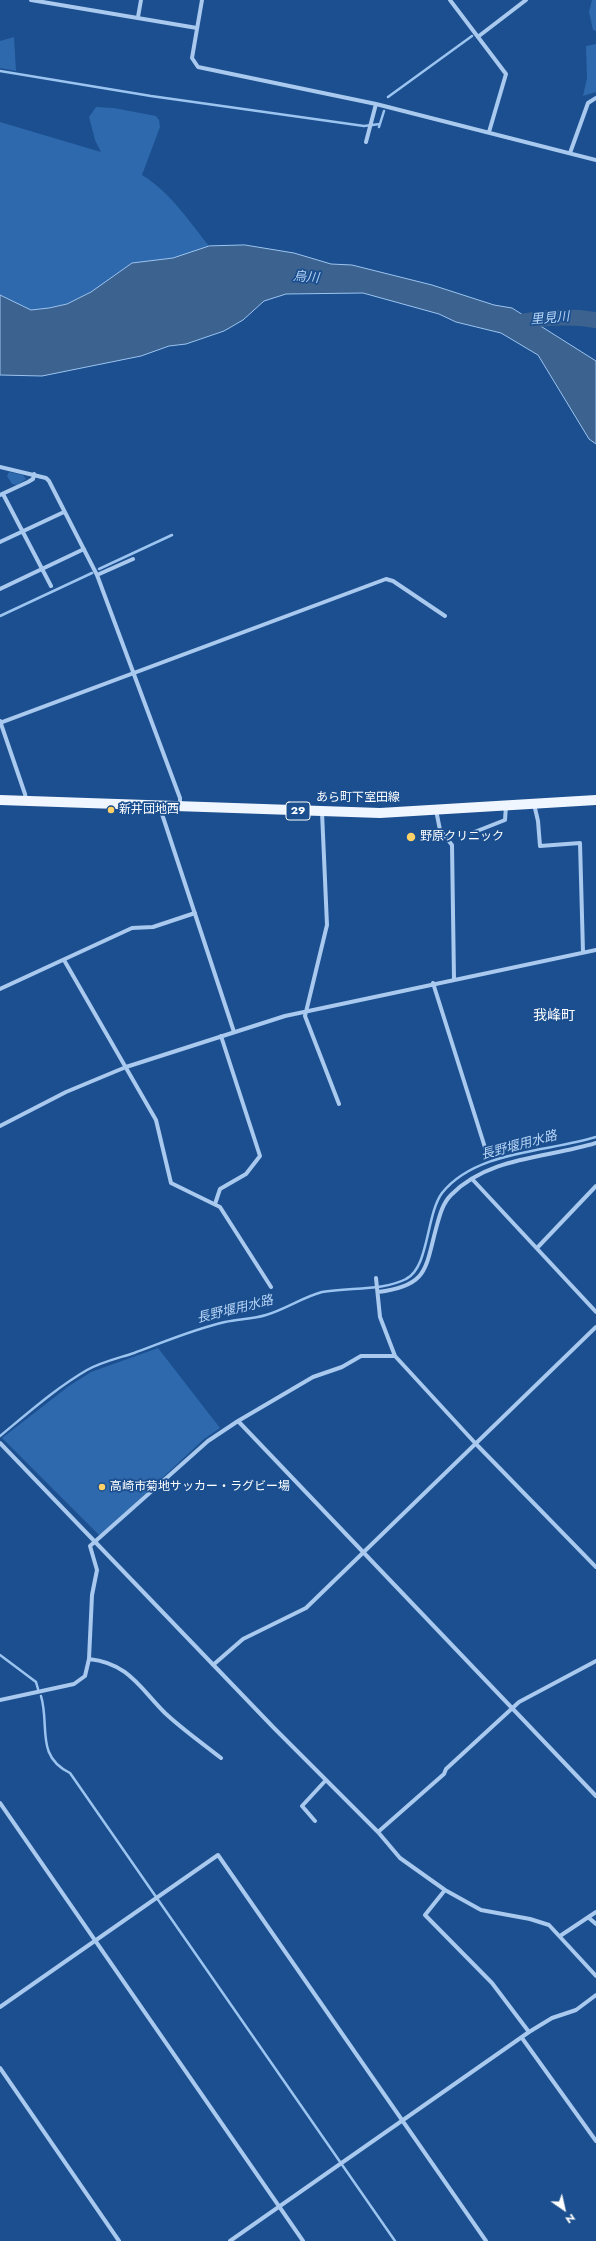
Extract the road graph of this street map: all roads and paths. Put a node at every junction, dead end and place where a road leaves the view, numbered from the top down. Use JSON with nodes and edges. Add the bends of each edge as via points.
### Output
{"nodes":[{"id":1,"x":31,"y":0,"type":"edge"},
{"id":2,"x":141,"y":0,"type":"edge"},
{"id":3,"x":202,"y":0,"type":"edge"},
{"id":4,"x":450,"y":0,"type":"edge"},
{"id":5,"x":526,"y":0,"type":"edge"},
{"id":6,"x":48,"y":2,"type":"edge"},
{"id":7,"x":138,"y":17,"type":"junction"},
{"id":8,"x":197,"y":28,"type":"junction"},
{"id":9,"x":479,"y":36,"type":"junction"},
{"id":10,"x":596,"y":98,"type":"edge"},
{"id":11,"x":376,"y":104,"type":"junction"},
{"id":12,"x":489,"y":132,"type":"junction"},
{"id":13,"x":366,"y":142,"type":"dead end"},
{"id":14,"x":570,"y":153,"type":"junction"},
{"id":15,"x":596,"y":160,"type":"edge"},
{"id":16,"x":0,"y":467,"type":"edge"},
{"id":17,"x":34,"y":474,"type":"junction"},
{"id":18,"x":1,"y":495,"type":"edge"},
{"id":19,"x":64,"y":512,"type":"junction"},
{"id":20,"x":22,"y":531,"type":"junction"},
{"id":21,"x":0,"y":542,"type":"edge"},
{"id":22,"x":84,"y":549,"type":"junction"},
{"id":23,"x":133,"y":558,"type":"dead end"},
{"id":24,"x":41,"y":569,"type":"junction"},
{"id":25,"x":97,"y":575,"type":"junction"},
{"id":26,"x":51,"y":586,"type":"dead end"},
{"id":27,"x":0,"y":589,"type":"edge"},
{"id":28,"x":445,"y":616,"type":"dead end"},
{"id":29,"x":134,"y":674,"type":"junction"},
{"id":30,"x":0,"y":722,"type":"edge"},
{"id":31,"x":0,"y":800,"type":"edge"},
{"id":32,"x":26,"y":800,"type":"junction"},
{"id":33,"x":596,"y":800,"type":"edge"},
{"id":34,"x":534,"y":803,"type":"junction"},
{"id":35,"x":162,"y":806,"type":"junction"},
{"id":36,"x":180,"y":806,"type":"junction"},
{"id":37,"x":506,"y":806,"type":"junction"},
{"id":38,"x":436,"y":810,"type":"junction"},
{"id":39,"x":322,"y":812,"type":"junction"},
{"id":40,"x":472,"y":833,"type":"dead end"},
{"id":41,"x":195,"y":913,"type":"junction"},
{"id":42,"x":596,"y":950,"type":"edge"},
{"id":43,"x":583,"y":952,"type":"junction"},
{"id":44,"x":64,"y":960,"type":"junction"},
{"id":45,"x":454,"y":978,"type":"junction"},
{"id":46,"x":433,"y":983,"type":"junction"},
{"id":47,"x":0,"y":989,"type":"edge"},
{"id":48,"x":306,"y":1010,"type":"junction"},
{"id":49,"x":234,"y":1032,"type":"junction"},
{"id":50,"x":221,"y":1036,"type":"junction"},
{"id":51,"x":126,"y":1067,"type":"junction"},
{"id":52,"x":339,"y":1104,"type":"dead end"},
{"id":53,"x":0,"y":1126,"type":"edge"},
{"id":54,"x":596,"y":1143,"type":"edge"},
{"id":55,"x":488,"y":1156,"type":"dead end"},
{"id":56,"x":473,"y":1180,"type":"junction"},
{"id":57,"x":596,"y":1186,"type":"edge"},
{"id":58,"x":215,"y":1204,"type":"junction"},
{"id":59,"x":537,"y":1248,"type":"junction"},
{"id":60,"x":377,"y":1280,"type":"dead end"},
{"id":61,"x":271,"y":1287,"type":"dead end"},
{"id":62,"x":378,"y":1290,"type":"junction"},
{"id":63,"x":596,"y":1312,"type":"edge"},
{"id":64,"x":596,"y":1327,"type":"edge"},
{"id":65,"x":395,"y":1356,"type":"junction"},
{"id":66,"x":238,"y":1421,"type":"junction"},
{"id":67,"x":0,"y":1443,"type":"edge"},
{"id":68,"x":476,"y":1444,"type":"junction"},
{"id":69,"x":96,"y":1541,"type":"junction"},
{"id":70,"x":363,"y":1553,"type":"junction"},
{"id":71,"x":596,"y":1567,"type":"edge"},
{"id":72,"x":89,"y":1659,"type":"junction"},
{"id":73,"x":595,"y":1663,"type":"edge"},
{"id":74,"x":213,"y":1665,"type":"junction"},
{"id":75,"x":0,"y":1700,"type":"edge"},
{"id":76,"x":512,"y":1708,"type":"junction"},
{"id":77,"x":220,"y":1758,"type":"dead end"},
{"id":78,"x":326,"y":1780,"type":"junction"},
{"id":79,"x":596,"y":1796,"type":"edge"},
{"id":80,"x":0,"y":1803,"type":"edge"},
{"id":81,"x":315,"y":1821,"type":"dead end"},
{"id":82,"x":378,"y":1832,"type":"junction"},
{"id":83,"x":445,"y":1890,"type":"junction"},
{"id":84,"x":596,"y":1912,"type":"edge"},
{"id":85,"x":589,"y":1918,"type":"junction"},
{"id":86,"x":596,"y":1924,"type":"edge"},
{"id":87,"x":560,"y":1936,"type":"junction"},
{"id":88,"x":95,"y":1941,"type":"junction"},
{"id":89,"x":596,"y":1976,"type":"edge"},
{"id":90,"x":596,"y":1995,"type":"edge"},
{"id":91,"x":0,"y":2007,"type":"edge"},
{"id":92,"x":529,"y":2032,"type":"junction"},
{"id":93,"x":522,"y":2038,"type":"junction"},
{"id":94,"x":0,"y":2068,"type":"edge"},
{"id":95,"x":402,"y":2122,"type":"junction"},
{"id":96,"x":596,"y":2141,"type":"edge"},
{"id":97,"x":279,"y":2206,"type":"junction"},
{"id":98,"x":120,"y":2241,"type":"edge"},
{"id":99,"x":230,"y":2241,"type":"edge"},
{"id":100,"x":303,"y":2241,"type":"edge"},
{"id":101,"x":486,"y":2241,"type":"edge"}],
"edges":[{"from":1,"to":6,"type":"street"},
{"from":2,"to":7,"type":"street"},
{"from":3,"to":8,"type":"street"},
{"from":4,"to":9,"type":"street"},
{"from":5,"to":9,"type":"street"},
{"from":6,"to":7,"type":"street"},
{"from":7,"to":8,"type":"street"},
{"from":8,"to":11,"type":"street","via":[[192,58],[198,67]]},
{"from":9,"to":12,"type":"street","via":[[506,74]]},
{"from":10,"to":14,"type":"street","via":[[588,103]]},
{"from":11,"to":12,"type":"street"},
{"from":11,"to":13,"type":"street"},
{"from":12,"to":14,"type":"street"},
{"from":14,"to":15,"type":"street"},
{"from":16,"to":17,"type":"street"},
{"from":17,"to":18,"type":"street","via":[[33,479]]},
{"from":17,"to":19,"type":"street","via":[[50,481]]},
{"from":18,"to":20,"type":"street"},
{"from":19,"to":20,"type":"street"},
{"from":19,"to":22,"type":"street"},
{"from":20,"to":21,"type":"street"},
{"from":20,"to":24,"type":"street"},
{"from":22,"to":24,"type":"street"},
{"from":22,"to":25,"type":"street"},
{"from":23,"to":25,"type":"street"},
{"from":24,"to":26,"type":"street"},
{"from":24,"to":27,"type":"street"},
{"from":25,"to":29,"type":"street"},
{"from":28,"to":29,"type":"street","via":[[393,581],[386,579]]},
{"from":29,"to":30,"type":"street"},
{"from":29,"to":36,"type":"street","via":[[180,798]]},
{"from":30,"to":32,"type":"street"},
{"from":31,"to":32,"type":"main road","name":"あら町下室田線","number":"29"},
{"from":32,"to":35,"type":"main road","name":"あら町下室田線","number":"29"},
{"from":33,"to":34,"type":"main road","name":"あら町下室田線","number":"29"},
{"from":34,"to":37,"type":"main road","name":"あら町下室田線","number":"29"},
{"from":34,"to":43,"type":"street","via":[[540,846],[580,843]]},
{"from":35,"to":36,"type":"main road","name":"あら町下室田線","number":"29"},
{"from":35,"to":41,"type":"street","via":[[162,814]]},
{"from":36,"to":39,"type":"main road","name":"あら町下室田線","number":"29"},
{"from":37,"to":38,"type":"main road","name":"あら町下室田線","number":"29"},
{"from":37,"to":40,"type":"street","via":[[505,820]]},
{"from":38,"to":39,"type":"main road","name":"あら町下室田線","number":"29"},
{"from":38,"to":45,"type":"street","via":[[440,830],[452,845]]},
{"from":39,"to":48,"type":"street","via":[[327,925]]},
{"from":41,"to":44,"type":"street","via":[[153,927],[132,928]]},
{"from":41,"to":49,"type":"street"},
{"from":42,"to":43,"type":"street"},
{"from":43,"to":45,"type":"street"},
{"from":44,"to":47,"type":"street"},
{"from":44,"to":51,"type":"street"},
{"from":45,"to":46,"type":"street"},
{"from":46,"to":48,"type":"street"},
{"from":46,"to":55,"type":"street"},
{"from":48,"to":49,"type":"street"},
{"from":48,"to":52,"type":"street","via":[[305,1016]]},
{"from":49,"to":50,"type":"street"},
{"from":50,"to":51,"type":"street"},
{"from":50,"to":58,"type":"street","via":[[260,1156],[246,1174],[220,1189]]},
{"from":51,"to":53,"type":"street","via":[[66,1092]]},
{"from":51,"to":58,"type":"street","via":[[156,1120],[171,1183]]},
{"from":54,"to":56,"type":"street","via":[[566,1152],[517,1160]]},
{"from":56,"to":59,"type":"street","via":[[506,1218]]},
{"from":56,"to":62,"type":"street","via":[[452,1194],[443,1207],[427,1261],[419,1278],[403,1288]]},
{"from":57,"to":59,"type":"street"},
{"from":58,"to":61,"type":"street","via":[[224,1211]]},
{"from":59,"to":63,"type":"street"},
{"from":60,"to":62,"type":"street"},
{"from":62,"to":65,"type":"street","via":[[380,1317]]},
{"from":64,"to":68,"type":"street"},
{"from":65,"to":66,"type":"street","via":[[361,1356],[342,1367],[313,1377]]},
{"from":65,"to":68,"type":"street"},
{"from":66,"to":69,"type":"street","via":[[208,1441]]},
{"from":66,"to":70,"type":"street"},
{"from":67,"to":69,"type":"street"},
{"from":68,"to":70,"type":"street"},
{"from":68,"to":71,"type":"street"},
{"from":69,"to":72,"type":"street","via":[[90,1546],[97,1570],[92,1595]]},
{"from":69,"to":74,"type":"street"},
{"from":70,"to":74,"type":"street","via":[[306,1608],[243,1639]]},
{"from":70,"to":76,"type":"street"},
{"from":72,"to":75,"type":"street","via":[[85,1676],[80,1681]]},
{"from":72,"to":77,"type":"street","via":[[105,1661],[123,1669],[165,1712]]},
{"from":73,"to":76,"type":"street"},
{"from":74,"to":78,"type":"street"},
{"from":76,"to":79,"type":"street"},
{"from":76,"to":82,"type":"street","via":[[446,1769],[444,1774]]},
{"from":78,"to":81,"type":"street","via":[[302,1806]]},
{"from":78,"to":82,"type":"street"},
{"from":80,"to":88,"type":"street"},
{"from":82,"to":83,"type":"street","via":[[400,1858]]},
{"from":83,"to":87,"type":"street","via":[[481,1910],[549,1925]]},
{"from":83,"to":92,"type":"street","via":[[425,1914],[492,1983]]},
{"from":84,"to":85,"type":"street"},
{"from":85,"to":86,"type":"street"},
{"from":85,"to":87,"type":"street"},
{"from":87,"to":89,"type":"street"},
{"from":88,"to":91,"type":"street"},
{"from":88,"to":95,"type":"street","via":[[218,1856]]},
{"from":88,"to":97,"type":"street"},
{"from":90,"to":92,"type":"street","via":[[576,2010],[552,2018]]},
{"from":92,"to":93,"type":"street"},
{"from":93,"to":95,"type":"street"},
{"from":93,"to":96,"type":"street"},
{"from":94,"to":98,"type":"street"},
{"from":95,"to":97,"type":"street"},
{"from":95,"to":101,"type":"street"},
{"from":97,"to":99,"type":"street"},
{"from":97,"to":100,"type":"street"}]}
